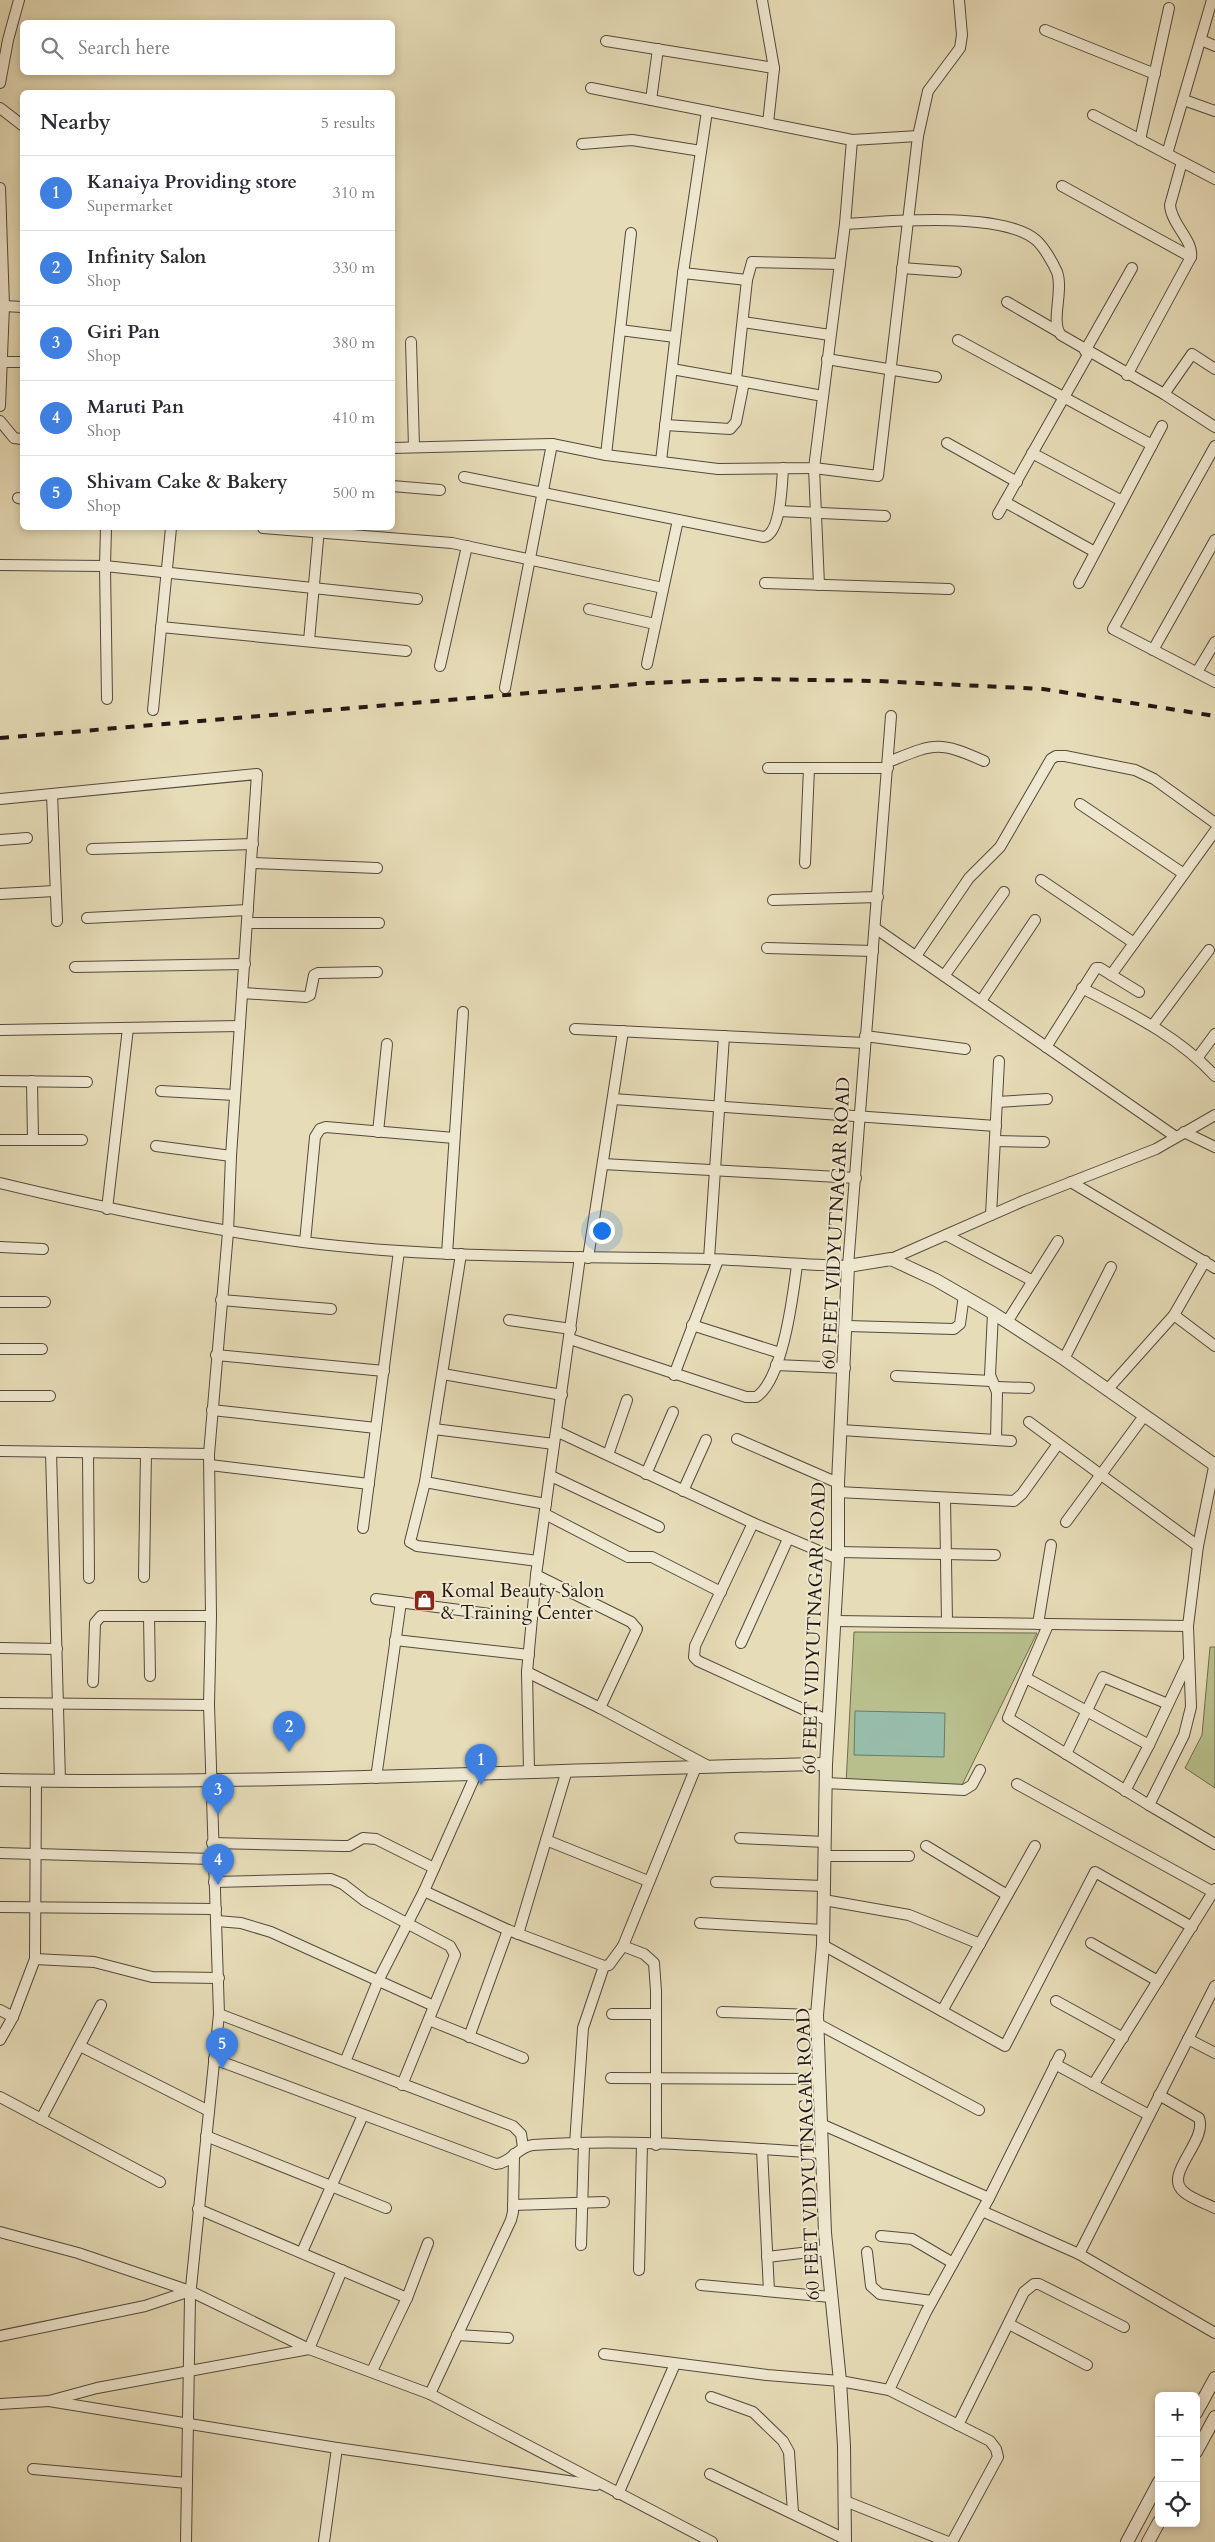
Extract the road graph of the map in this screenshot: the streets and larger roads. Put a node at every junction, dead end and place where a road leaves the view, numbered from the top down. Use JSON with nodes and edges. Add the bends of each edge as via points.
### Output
{"nodes":[{"id":1,"x":19,"y":0,"type":"edge"},
{"id":2,"x":762,"y":0,"type":"edge"},
{"id":3,"x":960,"y":0,"type":"edge"},
{"id":4,"x":1212,"y":0,"type":"edge"},
{"id":5,"x":1169,"y":8,"type":"dead end"},
{"id":6,"x":1045,"y":30,"type":"dead end"},
{"id":7,"x":1201,"y":40,"type":"junction"},
{"id":8,"x":606,"y":41,"type":"dead end"},
{"id":9,"x":1215,"y":46,"type":"edge"},
{"id":10,"x":658,"y":49,"type":"junction"},
{"id":11,"x":774,"y":68,"type":"junction"},
{"id":12,"x":1155,"y":74,"type":"junction"},
{"id":13,"x":0,"y":83,"type":"edge"},
{"id":14,"x":591,"y":88,"type":"dead end"},
{"id":15,"x":652,"y":100,"type":"junction"},
{"id":16,"x":1184,"y":100,"type":"junction"},
{"id":17,"x":0,"y":108,"type":"edge"},
{"id":18,"x":707,"y":111,"type":"junction"},
{"id":19,"x":1215,"y":111,"type":"edge"},
{"id":20,"x":1093,"y":115,"type":"dead end"},
{"id":21,"x":20,"y":123,"type":"edge"},
{"id":22,"x":768,"y":123,"type":"junction"},
{"id":23,"x":918,"y":136,"type":"junction"},
{"id":24,"x":852,"y":140,"type":"junction"},
{"id":25,"x":1140,"y":140,"type":"junction"},
{"id":26,"x":582,"y":144,"type":"dead end"},
{"id":27,"x":701,"y":151,"type":"junction"},
{"id":28,"x":1168,"y":154,"type":"junction"},
{"id":29,"x":1182,"y":162,"type":"junction"},
{"id":30,"x":1215,"y":179,"type":"edge"},
{"id":31,"x":1062,"y":186,"type":"dead end"},
{"id":32,"x":0,"y":188,"type":"edge"},
{"id":33,"x":0,"y":196,"type":"edge"},
{"id":34,"x":908,"y":220,"type":"junction"},
{"id":35,"x":845,"y":224,"type":"junction"},
{"id":36,"x":631,"y":233,"type":"dead end"},
{"id":37,"x":1191,"y":257,"type":"junction"},
{"id":38,"x":840,"y":264,"type":"junction"},
{"id":39,"x":902,"y":268,"type":"junction"},
{"id":40,"x":1132,"y":268,"type":"dead end"},
{"id":41,"x":956,"y":272,"type":"dead end"},
{"id":42,"x":684,"y":273,"type":"junction"},
{"id":43,"x":747,"y":280,"type":"junction"},
{"id":44,"x":1007,"y":302,"type":"dead end"},
{"id":45,"x":4,"y":306,"type":"junction"},
{"id":46,"x":20,"y":307,"type":"edge"},
{"id":47,"x":743,"y":322,"type":"junction"},
{"id":48,"x":620,"y":330,"type":"junction"},
{"id":49,"x":1058,"y":331,"type":"junction"},
{"id":50,"x":830,"y":334,"type":"junction"},
{"id":51,"x":675,"y":337,"type":"junction"},
{"id":52,"x":958,"y":340,"type":"dead end"},
{"id":53,"x":411,"y":342,"type":"dead end"},
{"id":54,"x":1087,"y":352,"type":"junction"},
{"id":55,"x":827,"y":359,"type":"junction"},
{"id":56,"x":2,"y":362,"type":"junction"},
{"id":57,"x":20,"y":362,"type":"edge"},
{"id":58,"x":672,"y":369,"type":"junction"},
{"id":59,"x":1215,"y":369,"type":"edge"},
{"id":60,"x":891,"y":370,"type":"junction"},
{"id":61,"x":1127,"y":375,"type":"junction"},
{"id":62,"x":936,"y":377,"type":"dead end"},
{"id":63,"x":740,"y":381,"type":"junction"},
{"id":64,"x":1164,"y":394,"type":"junction"},
{"id":65,"x":823,"y":396,"type":"junction"},
{"id":66,"x":1064,"y":398,"type":"junction"},
{"id":67,"x":0,"y":406,"type":"edge"},
{"id":68,"x":0,"y":421,"type":"edge"},
{"id":69,"x":665,"y":425,"type":"junction"},
{"id":70,"x":1162,"y":426,"type":"dead end"},
{"id":71,"x":1215,"y":427,"type":"edge"},
{"id":72,"x":20,"y":439,"type":"edge"},
{"id":73,"x":947,"y":443,"type":"dead end"},
{"id":74,"x":552,"y":444,"type":"junction"},
{"id":75,"x":1152,"y":446,"type":"junction"},
{"id":76,"x":1215,"y":446,"type":"edge"},
{"id":77,"x":414,"y":447,"type":"junction"},
{"id":78,"x":395,"y":448,"type":"edge"},
{"id":79,"x":1032,"y":453,"type":"junction"},
{"id":80,"x":606,"y":455,"type":"junction"},
{"id":81,"x":661,"y":461,"type":"junction"},
{"id":82,"x":783,"y":468,"type":"junction"},
{"id":83,"x":814,"y":468,"type":"junction"},
{"id":84,"x":464,"y":477,"type":"dead end"},
{"id":85,"x":1017,"y":482,"type":"junction"},
{"id":86,"x":395,"y":486,"type":"edge"},
{"id":87,"x":440,"y":490,"type":"dead end"},
{"id":88,"x":543,"y":493,"type":"junction"},
{"id":89,"x":1122,"y":501,"type":"junction"},
{"id":90,"x":1005,"y":502,"type":"junction"},
{"id":91,"x":779,"y":511,"type":"junction"},
{"id":92,"x":816,"y":514,"type":"junction"},
{"id":93,"x":998,"y":514,"type":"dead end"},
{"id":94,"x":885,"y":516,"type":"dead end"},
{"id":95,"x":678,"y":520,"type":"junction"},
{"id":96,"x":106,"y":530,"type":"edge"},
{"id":97,"x":171,"y":530,"type":"edge"},
{"id":98,"x":301,"y":530,"type":"edge"},
{"id":99,"x":319,"y":531,"type":"edge"},
{"id":100,"x":1215,"y":540,"type":"edge"},
{"id":101,"x":467,"y":546,"type":"junction"},
{"id":102,"x":1095,"y":552,"type":"junction"},
{"id":103,"x":530,"y":560,"type":"junction"},
{"id":104,"x":0,"y":565,"type":"edge"},
{"id":105,"x":105,"y":566,"type":"junction"},
{"id":106,"x":166,"y":573,"type":"junction"},
{"id":107,"x":764,"y":583,"type":"dead end"},
{"id":108,"x":1079,"y":583,"type":"dead end"},
{"id":109,"x":818,"y":585,"type":"junction"},
{"id":110,"x":314,"y":588,"type":"junction"},
{"id":111,"x":663,"y":588,"type":"junction"},
{"id":112,"x":949,"y":589,"type":"dead end"},
{"id":113,"x":417,"y":599,"type":"dead end"},
{"id":114,"x":589,"y":609,"type":"dead end"},
{"id":115,"x":655,"y":624,"type":"junction"},
{"id":116,"x":161,"y":627,"type":"junction"},
{"id":117,"x":309,"y":641,"type":"junction"},
{"id":118,"x":1215,"y":642,"type":"edge"},
{"id":119,"x":406,"y":650,"type":"dead end"},
{"id":120,"x":1153,"y":650,"type":"junction"},
{"id":121,"x":647,"y":664,"type":"dead end"},
{"id":122,"x":440,"y":666,"type":"dead end"},
{"id":123,"x":1197,"y":672,"type":"junction"},
{"id":124,"x":1215,"y":682,"type":"edge"},
{"id":125,"x":505,"y":688,"type":"dead end"},
{"id":126,"x":107,"y":699,"type":"dead end"},
{"id":127,"x":153,"y":710,"type":"dead end"},
{"id":128,"x":891,"y":716,"type":"dead end"},
{"id":129,"x":984,"y":761,"type":"dead end"},
{"id":130,"x":888,"y":765,"type":"junction"},
{"id":131,"x":768,"y":768,"type":"dead end"},
{"id":132,"x":809,"y":768,"type":"junction"},
{"id":133,"x":52,"y":794,"type":"junction"},
{"id":134,"x":0,"y":799,"type":"edge"},
{"id":135,"x":1080,"y":804,"type":"dead end"},
{"id":136,"x":1215,"y":823,"type":"edge"},
{"id":137,"x":1215,"y":831,"type":"edge"},
{"id":138,"x":27,"y":838,"type":"dead end"},
{"id":139,"x":0,"y":840,"type":"edge"},
{"id":140,"x":253,"y":844,"type":"junction"},
{"id":141,"x":92,"y":849,"type":"dead end"},
{"id":142,"x":252,"y":863,"type":"junction"},
{"id":143,"x":805,"y":863,"type":"dead end"},
{"id":144,"x":377,"y":868,"type":"dead end"},
{"id":145,"x":1184,"y":874,"type":"junction"},
{"id":146,"x":1040,"y":880,"type":"dead end"},
{"id":147,"x":55,"y":891,"type":"junction"},
{"id":148,"x":1004,"y":892,"type":"dead end"},
{"id":149,"x":0,"y":894,"type":"edge"},
{"id":150,"x":878,"y":897,"type":"junction"},
{"id":151,"x":773,"y":900,"type":"dead end"},
{"id":152,"x":248,"y":910,"type":"junction"},
{"id":153,"x":87,"y":918,"type":"dead end"},
{"id":154,"x":1035,"y":920,"type":"dead end"},
{"id":155,"x":56,"y":921,"type":"dead end"},
{"id":156,"x":247,"y":923,"type":"junction"},
{"id":157,"x":379,"y":923,"type":"dead end"},
{"id":158,"x":875,"y":928,"type":"junction"},
{"id":159,"x":1134,"y":943,"type":"junction"},
{"id":160,"x":767,"y":948,"type":"dead end"},
{"id":161,"x":1208,"y":950,"type":"dead end"},
{"id":162,"x":873,"y":951,"type":"junction"},
{"id":163,"x":916,"y":956,"type":"junction"},
{"id":164,"x":245,"y":964,"type":"junction"},
{"id":165,"x":75,"y":967,"type":"dead end"},
{"id":166,"x":377,"y":972,"type":"dead end"},
{"id":167,"x":1111,"y":975,"type":"junction"},
{"id":168,"x":944,"y":976,"type":"junction"},
{"id":169,"x":1082,"y":988,"type":"junction"},
{"id":170,"x":1139,"y":992,"type":"dead end"},
{"id":171,"x":242,"y":993,"type":"junction"},
{"id":172,"x":981,"y":1001,"type":"junction"},
{"id":173,"x":463,"y":1012,"type":"dead end"},
{"id":174,"x":1153,"y":1025,"type":"junction"},
{"id":175,"x":240,"y":1026,"type":"junction"},
{"id":176,"x":128,"y":1028,"type":"junction"},
{"id":177,"x":575,"y":1029,"type":"dead end"},
{"id":178,"x":0,"y":1030,"type":"edge"},
{"id":179,"x":623,"y":1031,"type":"junction"},
{"id":180,"x":1215,"y":1034,"type":"edge"},
{"id":181,"x":724,"y":1036,"type":"junction"},
{"id":182,"x":865,"y":1040,"type":"junction"},
{"id":183,"x":387,"y":1044,"type":"dead end"},
{"id":184,"x":1046,"y":1046,"type":"junction"},
{"id":185,"x":966,"y":1049,"type":"dead end"},
{"id":186,"x":1198,"y":1057,"type":"junction"},
{"id":187,"x":999,"y":1061,"type":"dead end"},
{"id":188,"x":1215,"y":1076,"type":"edge"},
{"id":189,"x":0,"y":1081,"type":"edge"},
{"id":190,"x":32,"y":1081,"type":"junction"},
{"id":191,"x":87,"y":1082,"type":"dead end"},
{"id":192,"x":161,"y":1091,"type":"dead end"},
{"id":193,"x":235,"y":1095,"type":"junction"},
{"id":194,"x":613,"y":1099,"type":"junction"},
{"id":195,"x":1047,"y":1099,"type":"dead end"},
{"id":196,"x":997,"y":1102,"type":"junction"},
{"id":197,"x":718,"y":1106,"type":"junction"},
{"id":198,"x":1215,"y":1115,"type":"edge"},
{"id":199,"x":860,"y":1117,"type":"junction"},
{"id":200,"x":996,"y":1126,"type":"junction"},
{"id":201,"x":378,"y":1132,"type":"junction"},
{"id":202,"x":1180,"y":1135,"type":"junction"},
{"id":203,"x":454,"y":1138,"type":"junction"},
{"id":204,"x":0,"y":1140,"type":"edge"},
{"id":205,"x":33,"y":1140,"type":"junction"},
{"id":206,"x":82,"y":1140,"type":"dead end"},
{"id":207,"x":995,"y":1141,"type":"junction"},
{"id":208,"x":1044,"y":1142,"type":"dead end"},
{"id":209,"x":156,"y":1146,"type":"dead end"},
{"id":210,"x":1215,"y":1147,"type":"edge"},
{"id":211,"x":231,"y":1156,"type":"junction"},
{"id":212,"x":603,"y":1164,"type":"junction"},
{"id":213,"x":714,"y":1171,"type":"junction"},
{"id":214,"x":856,"y":1178,"type":"junction"},
{"id":215,"x":1071,"y":1182,"type":"junction"},
{"id":216,"x":0,"y":1183,"type":"edge"},
{"id":217,"x":107,"y":1209,"type":"junction"},
{"id":218,"x":991,"y":1215,"type":"junction"},
{"id":219,"x":228,"y":1232,"type":"junction"},
{"id":220,"x":946,"y":1235,"type":"junction"},
{"id":221,"x":1058,"y":1241,"type":"dead end"},
{"id":222,"x":305,"y":1242,"type":"junction"},
{"id":223,"x":0,"y":1247,"type":"edge"},
{"id":224,"x":43,"y":1249,"type":"dead end"},
{"id":225,"x":399,"y":1251,"type":"junction"},
{"id":226,"x":447,"y":1254,"type":"junction"},
{"id":227,"x":461,"y":1254,"type":"junction"},
{"id":228,"x":584,"y":1257,"type":"junction"},
{"id":229,"x":713,"y":1259,"type":"junction"},
{"id":230,"x":891,"y":1259,"type":"junction"},
{"id":231,"x":1205,"y":1261,"type":"junction"},
{"id":232,"x":797,"y":1265,"type":"junction"},
{"id":233,"x":848,"y":1266,"type":"junction"},
{"id":234,"x":1111,"y":1267,"type":"dead end"},
{"id":235,"x":1215,"y":1268,"type":"edge"},
{"id":236,"x":1033,"y":1281,"type":"junction"},
{"id":237,"x":964,"y":1296,"type":"junction"},
{"id":238,"x":221,"y":1300,"type":"junction"},
{"id":239,"x":0,"y":1302,"type":"edge"},
{"id":240,"x":45,"y":1302,"type":"dead end"},
{"id":241,"x":331,"y":1309,"type":"dead end"},
{"id":242,"x":993,"y":1313,"type":"junction"},
{"id":243,"x":1174,"y":1315,"type":"junction"},
{"id":244,"x":509,"y":1320,"type":"dead end"},
{"id":245,"x":1007,"y":1322,"type":"junction"},
{"id":246,"x":692,"y":1324,"type":"junction"},
{"id":247,"x":847,"y":1326,"type":"junction"},
{"id":248,"x":570,"y":1334,"type":"junction"},
{"id":249,"x":1215,"y":1346,"type":"edge"},
{"id":250,"x":0,"y":1349,"type":"edge"},
{"id":251,"x":42,"y":1350,"type":"dead end"},
{"id":252,"x":780,"y":1353,"type":"junction"},
{"id":253,"x":216,"y":1355,"type":"junction"},
{"id":254,"x":1064,"y":1359,"type":"junction"},
{"id":255,"x":776,"y":1365,"type":"junction"},
{"id":256,"x":845,"y":1368,"type":"junction"},
{"id":257,"x":384,"y":1371,"type":"junction"},
{"id":258,"x":443,"y":1374,"type":"junction"},
{"id":259,"x":674,"y":1375,"type":"junction"},
{"id":260,"x":896,"y":1376,"type":"dead end"},
{"id":261,"x":994,"y":1384,"type":"junction"},
{"id":262,"x":1029,"y":1388,"type":"dead end"},
{"id":263,"x":1107,"y":1390,"type":"junction"},
{"id":264,"x":562,"y":1395,"type":"junction"},
{"id":265,"x":0,"y":1396,"type":"edge"},
{"id":266,"x":50,"y":1396,"type":"dead end"},
{"id":267,"x":627,"y":1400,"type":"dead end"},
{"id":268,"x":212,"y":1410,"type":"junction"},
{"id":269,"x":673,"y":1412,"type":"dead end"},
{"id":270,"x":1144,"y":1416,"type":"junction"},
{"id":271,"x":1029,"y":1422,"type":"dead end"},
{"id":272,"x":376,"y":1428,"type":"junction"},
{"id":273,"x":434,"y":1429,"type":"junction"},
{"id":274,"x":841,"y":1430,"type":"junction"},
{"id":275,"x":556,"y":1431,"type":"junction"},
{"id":276,"x":737,"y":1439,"type":"dead end"},
{"id":277,"x":706,"y":1440,"type":"dead end"},
{"id":278,"x":996,"y":1440,"type":"junction"},
{"id":279,"x":1011,"y":1441,"type":"dead end"},
{"id":280,"x":554,"y":1444,"type":"junction"},
{"id":281,"x":1058,"y":1444,"type":"junction"},
{"id":282,"x":0,"y":1451,"type":"edge"},
{"id":283,"x":51,"y":1452,"type":"junction"},
{"id":284,"x":88,"y":1453,"type":"junction"},
{"id":285,"x":146,"y":1453,"type":"junction"},
{"id":286,"x":209,"y":1454,"type":"junction"},
{"id":287,"x":608,"y":1455,"type":"junction"},
{"id":288,"x":1214,"y":1464,"type":"edge"},
{"id":289,"x":210,"y":1465,"type":"junction"},
{"id":290,"x":646,"y":1474,"type":"junction"},
{"id":291,"x":1100,"y":1475,"type":"junction"},
{"id":292,"x":551,"y":1476,"type":"junction"},
{"id":293,"x":425,"y":1482,"type":"junction"},
{"id":294,"x":369,"y":1484,"type":"junction"},
{"id":295,"x":838,"y":1487,"type":"junction"},
{"id":296,"x":683,"y":1491,"type":"junction"},
{"id":297,"x":945,"y":1498,"type":"junction"},
{"id":298,"x":546,"y":1508,"type":"junction"},
{"id":299,"x":1066,"y":1522,"type":"dead end"},
{"id":300,"x":753,"y":1523,"type":"junction"},
{"id":301,"x":363,"y":1528,"type":"dead end"},
{"id":302,"x":660,"y":1528,"type":"dead end"},
{"id":303,"x":788,"y":1539,"type":"junction"},
{"id":304,"x":1051,"y":1544,"type":"dead end"},
{"id":305,"x":1198,"y":1546,"type":"junction"},
{"id":306,"x":946,"y":1553,"type":"junction"},
{"id":307,"x":838,"y":1555,"type":"junction"},
{"id":308,"x":995,"y":1555,"type":"dead end"},
{"id":309,"x":538,"y":1561,"type":"junction"},
{"id":310,"x":536,"y":1575,"type":"junction"},
{"id":311,"x":90,"y":1578,"type":"dead end"},
{"id":312,"x":144,"y":1578,"type":"dead end"},
{"id":313,"x":721,"y":1592,"type":"junction"},
{"id":314,"x":376,"y":1599,"type":"dead end"},
{"id":315,"x":401,"y":1602,"type":"junction"},
{"id":316,"x":490,"y":1614,"type":"dead end"},
{"id":317,"x":149,"y":1616,"type":"junction"},
{"id":318,"x":212,"y":1616,"type":"junction"},
{"id":319,"x":835,"y":1621,"type":"junction"},
{"id":320,"x":947,"y":1622,"type":"junction"},
{"id":321,"x":1043,"y":1625,"type":"junction"},
{"id":322,"x":1188,"y":1626,"type":"junction"},
{"id":323,"x":396,"y":1640,"type":"junction"},
{"id":324,"x":741,"y":1644,"type":"dead end"},
{"id":325,"x":0,"y":1648,"type":"edge"},
{"id":326,"x":57,"y":1648,"type":"junction"},
{"id":327,"x":529,"y":1656,"type":"junction"},
{"id":328,"x":1189,"y":1660,"type":"junction"},
{"id":329,"x":528,"y":1672,"type":"junction"},
{"id":330,"x":150,"y":1676,"type":"dead end"},
{"id":331,"x":1026,"y":1678,"type":"junction"},
{"id":332,"x":93,"y":1682,"type":"dead end"},
{"id":333,"x":0,"y":1703,"type":"edge"},
{"id":334,"x":58,"y":1704,"type":"junction"},
{"id":335,"x":1168,"y":1704,"type":"junction"},
{"id":336,"x":209,"y":1705,"type":"junction"},
{"id":337,"x":600,"y":1708,"type":"junction"},
{"id":338,"x":1087,"y":1712,"type":"junction"},
{"id":339,"x":829,"y":1721,"type":"junction"},
{"id":340,"x":1149,"y":1745,"type":"junction"},
{"id":341,"x":1066,"y":1754,"type":"junction"},
{"id":342,"x":826,"y":1764,"type":"junction"},
{"id":343,"x":702,"y":1766,"type":"junction"},
{"id":344,"x":567,"y":1770,"type":"junction"},
{"id":345,"x":980,"y":1770,"type":"dead end"},
{"id":346,"x":529,"y":1771,"type":"junction"},
{"id":347,"x":476,"y":1774,"type":"junction"},
{"id":348,"x":376,"y":1778,"type":"junction"},
{"id":349,"x":211,"y":1779,"type":"junction"},
{"id":350,"x":0,"y":1780,"type":"edge"},
{"id":351,"x":36,"y":1781,"type":"junction"},
{"id":352,"x":60,"y":1781,"type":"junction"},
{"id":353,"x":826,"y":1783,"type":"junction"},
{"id":354,"x":1017,"y":1784,"type":"dead end"},
{"id":355,"x":1125,"y":1791,"type":"junction"},
{"id":356,"x":1148,"y":1805,"type":"junction"},
{"id":357,"x":740,"y":1838,"type":"dead end"},
{"id":358,"x":546,"y":1840,"type":"junction"},
{"id":359,"x":825,"y":1842,"type":"junction"},
{"id":360,"x":212,"y":1843,"type":"junction"},
{"id":361,"x":1215,"y":1844,"type":"edge"},
{"id":362,"x":926,"y":1846,"type":"dead end"},
{"id":363,"x":1035,"y":1846,"type":"dead end"},
{"id":364,"x":0,"y":1853,"type":"edge"},
{"id":365,"x":36,"y":1854,"type":"junction"},
{"id":366,"x":826,"y":1856,"type":"junction"},
{"id":367,"x":909,"y":1856,"type":"dead end"},
{"id":368,"x":213,"y":1859,"type":"junction"},
{"id":369,"x":434,"y":1868,"type":"junction"},
{"id":370,"x":648,"y":1880,"type":"junction"},
{"id":371,"x":214,"y":1882,"type":"junction"},
{"id":372,"x":716,"y":1882,"type":"dead end"},
{"id":373,"x":824,"y":1886,"type":"junction"},
{"id":374,"x":424,"y":1891,"type":"junction"},
{"id":375,"x":1214,"y":1892,"type":"edge"},
{"id":376,"x":1007,"y":1895,"type":"junction"},
{"id":377,"x":824,"y":1900,"type":"junction"},
{"id":378,"x":0,"y":1907,"type":"edge"},
{"id":379,"x":34,"y":1908,"type":"junction"},
{"id":380,"x":216,"y":1910,"type":"junction"},
{"id":381,"x":217,"y":1921,"type":"junction"},
{"id":382,"x":406,"y":1923,"type":"junction"},
{"id":383,"x":700,"y":1923,"type":"dead end"},
{"id":384,"x":1192,"y":1927,"type":"junction"},
{"id":385,"x":823,"y":1930,"type":"junction"},
{"id":386,"x":513,"y":1932,"type":"junction"},
{"id":387,"x":1091,"y":1943,"type":"dead end"},
{"id":388,"x":980,"y":1944,"type":"junction"},
{"id":389,"x":823,"y":1945,"type":"junction"},
{"id":390,"x":623,"y":1946,"type":"junction"},
{"id":391,"x":34,"y":1959,"type":"junction"},
{"id":392,"x":604,"y":1966,"type":"junction"},
{"id":393,"x":218,"y":1978,"type":"junction"},
{"id":394,"x":378,"y":1981,"type":"junction"},
{"id":395,"x":1158,"y":1981,"type":"junction"},
{"id":396,"x":1215,"y":1986,"type":"edge"},
{"id":397,"x":1056,"y":2001,"type":"dead end"},
{"id":398,"x":101,"y":2005,"type":"dead end"},
{"id":399,"x":434,"y":2006,"type":"junction"},
{"id":400,"x":0,"y":2010,"type":"edge"},
{"id":401,"x":942,"y":2011,"type":"junction"},
{"id":402,"x":722,"y":2012,"type":"dead end"},
{"id":403,"x":219,"y":2014,"type":"junction"},
{"id":404,"x":612,"y":2014,"type":"dead end"},
{"id":405,"x":656,"y":2014,"type":"junction"},
{"id":406,"x":13,"y":2017,"type":"junction"},
{"id":407,"x":428,"y":2020,"type":"junction"},
{"id":408,"x":818,"y":2020,"type":"junction"},
{"id":409,"x":470,"y":2037,"type":"junction"},
{"id":410,"x":1123,"y":2038,"type":"junction"},
{"id":411,"x":1188,"y":2039,"type":"junction"},
{"id":412,"x":0,"y":2040,"type":"edge"},
{"id":413,"x":80,"y":2046,"type":"junction"},
{"id":414,"x":1215,"y":2053,"type":"edge"},
{"id":415,"x":523,"y":2058,"type":"dead end"},
{"id":416,"x":214,"y":2059,"type":"junction"},
{"id":417,"x":345,"y":2062,"type":"junction"},
{"id":418,"x":611,"y":2078,"type":"dead end"},
{"id":419,"x":656,"y":2078,"type":"junction"},
{"id":420,"x":819,"y":2079,"type":"junction"},
{"id":421,"x":402,"y":2085,"type":"junction"},
{"id":422,"x":1093,"y":2085,"type":"junction"},
{"id":423,"x":1159,"y":2095,"type":"junction"},
{"id":424,"x":0,"y":2097,"type":"edge"},
{"id":425,"x":978,"y":2110,"type":"dead end"},
{"id":426,"x":209,"y":2111,"type":"junction"},
{"id":427,"x":363,"y":2115,"type":"junction"},
{"id":428,"x":1149,"y":2115,"type":"junction"},
{"id":429,"x":41,"y":2119,"type":"junction"},
{"id":430,"x":821,"y":2124,"type":"junction"},
{"id":431,"x":206,"y":2136,"type":"junction"},
{"id":432,"x":580,"y":2144,"type":"junction"},
{"id":433,"x":642,"y":2144,"type":"junction"},
{"id":434,"x":656,"y":2145,"type":"junction"},
{"id":435,"x":523,"y":2147,"type":"junction"},
{"id":436,"x":762,"y":2149,"type":"junction"},
{"id":437,"x":822,"y":2153,"type":"junction"},
{"id":438,"x":514,"y":2154,"type":"junction"},
{"id":439,"x":160,"y":2182,"type":"dead end"},
{"id":440,"x":331,"y":2185,"type":"junction"},
{"id":441,"x":990,"y":2198,"type":"junction"},
{"id":442,"x":604,"y":2202,"type":"dead end"},
{"id":443,"x":583,"y":2203,"type":"junction"},
{"id":444,"x":513,"y":2205,"type":"junction"},
{"id":445,"x":386,"y":2208,"type":"dead end"},
{"id":446,"x":1215,"y":2208,"type":"edge"},
{"id":447,"x":198,"y":2209,"type":"junction"},
{"id":448,"x":982,"y":2211,"type":"junction"},
{"id":449,"x":0,"y":2232,"type":"edge"},
{"id":450,"x":882,"y":2236,"type":"dead end"},
{"id":451,"x":428,"y":2243,"type":"dead end"},
{"id":452,"x":581,"y":2245,"type":"dead end"},
{"id":453,"x":827,"y":2250,"type":"junction"},
{"id":454,"x":302,"y":2252,"type":"junction"},
{"id":455,"x":867,"y":2252,"type":"dead end"},
{"id":456,"x":1079,"y":2254,"type":"junction"},
{"id":457,"x":767,"y":2257,"type":"junction"},
{"id":458,"x":953,"y":2262,"type":"junction"},
{"id":459,"x":342,"y":2270,"type":"junction"},
{"id":460,"x":640,"y":2270,"type":"dead end"},
{"id":461,"x":701,"y":2285,"type":"dead end"},
{"id":462,"x":190,"y":2291,"type":"junction"},
{"id":463,"x":769,"y":2291,"type":"junction"},
{"id":464,"x":407,"y":2298,"type":"junction"},
{"id":465,"x":831,"y":2298,"type":"junction"},
{"id":466,"x":932,"y":2300,"type":"junction"},
{"id":467,"x":1009,"y":2324,"type":"junction"},
{"id":468,"x":1124,"y":2327,"type":"dead end"},
{"id":469,"x":1215,"y":2333,"type":"edge"},
{"id":470,"x":457,"y":2335,"type":"junction"},
{"id":471,"x":0,"y":2336,"type":"edge"},
{"id":472,"x":508,"y":2338,"type":"dead end"},
{"id":473,"x":309,"y":2349,"type":"junction"},
{"id":474,"x":604,"y":2354,"type":"dead end"},
{"id":475,"x":675,"y":2364,"type":"junction"},
{"id":476,"x":1087,"y":2365,"type":"dead end"},
{"id":477,"x":189,"y":2371,"type":"junction"},
{"id":478,"x":372,"y":2371,"type":"junction"},
{"id":479,"x":1215,"y":2378,"type":"edge"},
{"id":480,"x":840,"y":2381,"type":"junction"},
{"id":481,"x":889,"y":2390,"type":"junction"},
{"id":482,"x":430,"y":2394,"type":"junction"},
{"id":483,"x":711,"y":2397,"type":"dead end"},
{"id":484,"x":49,"y":2401,"type":"junction"},
{"id":485,"x":0,"y":2404,"type":"edge"},
{"id":486,"x":1200,"y":2406,"type":"edge"},
{"id":487,"x":1215,"y":2417,"type":"edge"},
{"id":488,"x":188,"y":2424,"type":"junction"},
{"id":489,"x":958,"y":2426,"type":"junction"},
{"id":490,"x":1200,"y":2445,"type":"edge"},
{"id":491,"x":337,"y":2448,"type":"junction"},
{"id":492,"x":34,"y":2469,"type":"dead end"},
{"id":493,"x":710,"y":2474,"type":"dead end"},
{"id":494,"x":187,"y":2483,"type":"junction"},
{"id":495,"x":604,"y":2487,"type":"junction"},
{"id":496,"x":1155,"y":2490,"type":"edge"},
{"id":497,"x":618,"y":2494,"type":"junction"},
{"id":498,"x":845,"y":2502,"type":"junction"},
{"id":499,"x":793,"y":2513,"type":"junction"},
{"id":500,"x":1156,"y":2527,"type":"edge"},
{"id":501,"x":845,"y":2540,"type":"edge"},
{"id":502,"x":186,"y":2542,"type":"edge"},
{"id":503,"x":324,"y":2542,"type":"edge"},
{"id":504,"x":712,"y":2542,"type":"edge"},
{"id":505,"x":948,"y":2542,"type":"edge"},
{"id":506,"x":952,"y":2542,"type":"edge"},
{"id":507,"x":1127,"y":2542,"type":"edge"},
{"id":508,"x":1148,"y":2542,"type":"edge"}],
"edges":[{"from":1,"to":13,"type":"street"},
{"from":2,"to":11,"type":"street"},
{"from":3,"to":23,"type":"street","via":[[960,48],[928,91]]},
{"from":4,"to":7,"type":"street"},
{"from":5,"to":12,"type":"street"},
{"from":6,"to":12,"type":"street"},
{"from":7,"to":9,"type":"street"},
{"from":7,"to":16,"type":"street"},
{"from":8,"to":10,"type":"street"},
{"from":10,"to":11,"type":"street"},
{"from":10,"to":15,"type":"street"},
{"from":11,"to":22,"type":"street"},
{"from":12,"to":25,"type":"street"},
{"from":14,"to":15,"type":"street"},
{"from":15,"to":18,"type":"street"},
{"from":16,"to":19,"type":"street"},
{"from":16,"to":28,"type":"street"},
{"from":17,"to":21,"type":"street"},
{"from":18,"to":22,"type":"street"},
{"from":18,"to":27,"type":"street"},
{"from":20,"to":25,"type":"street"},
{"from":22,"to":24,"type":"street"},
{"from":23,"to":24,"type":"street"},
{"from":23,"to":34,"type":"street"},
{"from":24,"to":35,"type":"street"},
{"from":25,"to":28,"type":"street"},
{"from":26,"to":27,"type":"street","via":[[632,140]]},
{"from":27,"to":42,"type":"street"},
{"from":28,"to":29,"type":"street"},
{"from":29,"to":30,"type":"street"},
{"from":29,"to":37,"type":"street","via":[[1171,212],[1189,245]]},
{"from":31,"to":37,"type":"street"},
{"from":32,"to":33,"type":"street"},
{"from":33,"to":45,"type":"street"},
{"from":34,"to":35,"type":"street"},
{"from":34,"to":39,"type":"street"},
{"from":34,"to":49,"type":"street","via":[[979,221],[1007,226],[1036,240],[1059,278]]},
{"from":35,"to":38,"type":"street"},
{"from":36,"to":48,"type":"street"},
{"from":37,"to":61,"type":"street"},
{"from":38,"to":43,"type":"street","via":[[756,260],[749,267]]},
{"from":38,"to":50,"type":"street"},
{"from":39,"to":41,"type":"street"},
{"from":39,"to":60,"type":"street"},
{"from":40,"to":54,"type":"street"},
{"from":42,"to":43,"type":"street"},
{"from":42,"to":51,"type":"street"},
{"from":43,"to":47,"type":"street"},
{"from":44,"to":49,"type":"street"},
{"from":45,"to":46,"type":"street"},
{"from":45,"to":56,"type":"street"},
{"from":47,"to":50,"type":"street"},
{"from":47,"to":63,"type":"street"},
{"from":48,"to":51,"type":"street"},
{"from":48,"to":80,"type":"street"},
{"from":49,"to":54,"type":"street"},
{"from":50,"to":55,"type":"street"},
{"from":51,"to":58,"type":"street"},
{"from":52,"to":66,"type":"street"},
{"from":53,"to":77,"type":"street"},
{"from":54,"to":61,"type":"street"},
{"from":54,"to":66,"type":"street"},
{"from":55,"to":60,"type":"street"},
{"from":55,"to":65,"type":"street"},
{"from":56,"to":57,"type":"street"},
{"from":56,"to":67,"type":"street"},
{"from":58,"to":63,"type":"street"},
{"from":58,"to":69,"type":"street"},
{"from":59,"to":64,"type":"street","via":[[1192,354]]},
{"from":60,"to":62,"type":"street"},
{"from":60,"to":83,"type":"street","via":[[878,476]]},
{"from":61,"to":64,"type":"street"},
{"from":63,"to":65,"type":"street"},
{"from":63,"to":69,"type":"street","via":[[736,422],[730,429]]},
{"from":64,"to":71,"type":"street"},
{"from":65,"to":83,"type":"street"},
{"from":66,"to":75,"type":"street"},
{"from":66,"to":79,"type":"street"},
{"from":68,"to":72,"type":"street","via":[[14,438]]},
{"from":69,"to":81,"type":"street"},
{"from":70,"to":75,"type":"street"},
{"from":73,"to":85,"type":"street"},
{"from":74,"to":77,"type":"street"},
{"from":74,"to":80,"type":"street"},
{"from":74,"to":88,"type":"street"},
{"from":75,"to":89,"type":"street"},
{"from":76,"to":120,"type":"street","via":[[1113,629]]},
{"from":77,"to":78,"type":"street"},
{"from":79,"to":85,"type":"street"},
{"from":79,"to":89,"type":"street"},
{"from":80,"to":81,"type":"street"},
{"from":81,"to":82,"type":"street","via":[[718,469]]},
{"from":82,"to":83,"type":"street"},
{"from":82,"to":91,"type":"street"},
{"from":83,"to":92,"type":"street"},
{"from":84,"to":88,"type":"street"},
{"from":85,"to":90,"type":"street"},
{"from":86,"to":87,"type":"street"},
{"from":88,"to":95,"type":"street"},
{"from":88,"to":103,"type":"street"},
{"from":89,"to":102,"type":"street"},
{"from":90,"to":93,"type":"street"},
{"from":90,"to":102,"type":"street"},
{"from":91,"to":92,"type":"street"},
{"from":91,"to":95,"type":"street","via":[[774,530],[764,537]]},
{"from":92,"to":94,"type":"street"},
{"from":92,"to":109,"type":"street"},
{"from":95,"to":111,"type":"street"},
{"from":96,"to":105,"type":"street"},
{"from":97,"to":106,"type":"street"},
{"from":98,"to":99,"type":"street"},
{"from":99,"to":101,"type":"street"},
{"from":99,"to":110,"type":"street"},
{"from":100,"to":120,"type":"street"},
{"from":101,"to":103,"type":"street"},
{"from":101,"to":122,"type":"street"},
{"from":102,"to":108,"type":"street"},
{"from":103,"to":111,"type":"street"},
{"from":103,"to":125,"type":"street"},
{"from":104,"to":105,"type":"street"},
{"from":105,"to":106,"type":"street"},
{"from":105,"to":126,"type":"street"},
{"from":106,"to":110,"type":"street"},
{"from":106,"to":116,"type":"street"},
{"from":107,"to":109,"type":"street"},
{"from":109,"to":112,"type":"street"},
{"from":110,"to":113,"type":"street"},
{"from":110,"to":117,"type":"street"},
{"from":111,"to":115,"type":"street"},
{"from":114,"to":115,"type":"street"},
{"from":115,"to":121,"type":"street"},
{"from":116,"to":117,"type":"street"},
{"from":116,"to":127,"type":"street"},
{"from":117,"to":119,"type":"street"},
{"from":118,"to":123,"type":"street"},
{"from":120,"to":123,"type":"street"},
{"from":123,"to":124,"type":"street"},
{"from":128,"to":130,"type":"street","name":"60 FEET VIDYUTNAGAR ROAD"},
{"from":129,"to":130,"type":"street","via":[[942,745],[924,748]]},
{"from":130,"to":132,"type":"street"},
{"from":130,"to":150,"type":"street","name":"60 FEET VIDYUTNAGAR ROAD"},
{"from":131,"to":132,"type":"street"},
{"from":132,"to":143,"type":"street"},
{"from":133,"to":134,"type":"street"},
{"from":133,"to":140,"type":"street","via":[[257,774]]},
{"from":133,"to":147,"type":"street"},
{"from":135,"to":145,"type":"street"},
{"from":136,"to":163,"type":"street","via":[[1154,779],[1135,770],[1056,756],[1051,759],[992,858],[973,873]]},
{"from":137,"to":145,"type":"street"},
{"from":138,"to":139,"type":"street"},
{"from":140,"to":141,"type":"street"},
{"from":140,"to":142,"type":"street"},
{"from":142,"to":144,"type":"street"},
{"from":142,"to":152,"type":"street"},
{"from":145,"to":159,"type":"street"},
{"from":146,"to":159,"type":"street"},
{"from":147,"to":149,"type":"street"},
{"from":147,"to":155,"type":"street"},
{"from":148,"to":168,"type":"street"},
{"from":150,"to":151,"type":"street"},
{"from":150,"to":158,"type":"street","name":"60 FEET VIDYUTNAGAR ROAD"},
{"from":152,"to":153,"type":"street"},
{"from":152,"to":156,"type":"street"},
{"from":154,"to":172,"type":"street"},
{"from":156,"to":157,"type":"street"},
{"from":156,"to":164,"type":"street"},
{"from":158,"to":162,"type":"street","name":"60 FEET VIDYUTNAGAR ROAD"},
{"from":158,"to":163,"type":"street"},
{"from":159,"to":167,"type":"street"},
{"from":160,"to":162,"type":"street"},
{"from":161,"to":174,"type":"street"},
{"from":162,"to":182,"type":"street","name":"60 FEET VIDYUTNAGAR ROAD"},
{"from":163,"to":168,"type":"street"},
{"from":164,"to":165,"type":"street"},
{"from":164,"to":171,"type":"street"},
{"from":166,"to":171,"type":"street","via":[[318,973],[314,975],[310,995],[306,997]]},
{"from":167,"to":169,"type":"street","via":[[1096,968]]},
{"from":167,"to":170,"type":"street"},
{"from":168,"to":172,"type":"street"},
{"from":169,"to":174,"type":"street"},
{"from":169,"to":184,"type":"street"},
{"from":171,"to":175,"type":"street"},
{"from":172,"to":184,"type":"street"},
{"from":173,"to":203,"type":"street"},
{"from":174,"to":186,"type":"street"},
{"from":175,"to":176,"type":"street"},
{"from":175,"to":193,"type":"street"},
{"from":176,"to":178,"type":"street"},
{"from":176,"to":217,"type":"street"},
{"from":177,"to":179,"type":"street"},
{"from":179,"to":181,"type":"street"},
{"from":179,"to":194,"type":"street"},
{"from":180,"to":186,"type":"street"},
{"from":181,"to":182,"type":"street"},
{"from":181,"to":197,"type":"street"},
{"from":182,"to":185,"type":"street"},
{"from":182,"to":199,"type":"street","name":"60 FEET VIDYUTNAGAR ROAD"},
{"from":183,"to":201,"type":"street"},
{"from":184,"to":202,"type":"street"},
{"from":186,"to":188,"type":"street"},
{"from":187,"to":196,"type":"street"},
{"from":189,"to":190,"type":"street"},
{"from":190,"to":191,"type":"street"},
{"from":190,"to":205,"type":"street"},
{"from":192,"to":193,"type":"street"},
{"from":193,"to":211,"type":"street"},
{"from":194,"to":197,"type":"street"},
{"from":194,"to":212,"type":"street"},
{"from":195,"to":196,"type":"street"},
{"from":196,"to":200,"type":"street"},
{"from":197,"to":199,"type":"street"},
{"from":197,"to":213,"type":"street"},
{"from":198,"to":202,"type":"street"},
{"from":199,"to":200,"type":"street"},
{"from":199,"to":214,"type":"street","name":"60 FEET VIDYUTNAGAR ROAD"},
{"from":200,"to":207,"type":"street"},
{"from":201,"to":203,"type":"street"},
{"from":201,"to":222,"type":"street","via":[[326,1127],[316,1133]]},
{"from":202,"to":210,"type":"street"},
{"from":202,"to":215,"type":"street","via":[[1156,1149]]},
{"from":203,"to":226,"type":"street"},
{"from":204,"to":205,"type":"street"},
{"from":205,"to":206,"type":"street"},
{"from":207,"to":208,"type":"street"},
{"from":207,"to":218,"type":"street"},
{"from":209,"to":211,"type":"street"},
{"from":211,"to":219,"type":"street"},
{"from":212,"to":213,"type":"street"},
{"from":212,"to":228,"type":"street"},
{"from":213,"to":214,"type":"street"},
{"from":213,"to":229,"type":"street"},
{"from":214,"to":233,"type":"street","name":"60 FEET VIDYUTNAGAR ROAD"},
{"from":215,"to":218,"type":"street"},
{"from":215,"to":231,"type":"street"},
{"from":216,"to":217,"type":"street"},
{"from":217,"to":219,"type":"street"},
{"from":218,"to":220,"type":"street"},
{"from":219,"to":222,"type":"street"},
{"from":219,"to":238,"type":"street"},
{"from":220,"to":230,"type":"street"},
{"from":220,"to":236,"type":"street"},
{"from":221,"to":236,"type":"street"},
{"from":222,"to":225,"type":"street"},
{"from":223,"to":224,"type":"street"},
{"from":225,"to":226,"type":"street"},
{"from":225,"to":257,"type":"street"},
{"from":226,"to":227,"type":"street"},
{"from":227,"to":228,"type":"street"},
{"from":227,"to":258,"type":"street"},
{"from":228,"to":229,"type":"street"},
{"from":228,"to":248,"type":"street"},
{"from":229,"to":232,"type":"street"},
{"from":229,"to":246,"type":"street"},
{"from":230,"to":233,"type":"street"},
{"from":230,"to":237,"type":"street"},
{"from":231,"to":235,"type":"street"},
{"from":231,"to":243,"type":"street"},
{"from":232,"to":233,"type":"street"},
{"from":232,"to":252,"type":"street","via":[[788,1327]]},
{"from":233,"to":247,"type":"street","name":"60 FEET VIDYUTNAGAR ROAD"},
{"from":234,"to":254,"type":"street"},
{"from":236,"to":245,"type":"street"},
{"from":237,"to":242,"type":"street"},
{"from":237,"to":247,"type":"street","via":[[960,1324],[954,1329]]},
{"from":238,"to":241,"type":"street"},
{"from":238,"to":253,"type":"street"},
{"from":239,"to":240,"type":"street"},
{"from":242,"to":245,"type":"street"},
{"from":242,"to":261,"type":"street"},
{"from":243,"to":249,"type":"street"},
{"from":243,"to":263,"type":"street"},
{"from":244,"to":248,"type":"street"},
{"from":245,"to":254,"type":"street"},
{"from":246,"to":252,"type":"street"},
{"from":246,"to":259,"type":"street"},
{"from":247,"to":256,"type":"street","name":"60 FEET VIDYUTNAGAR ROAD"},
{"from":248,"to":259,"type":"street"},
{"from":248,"to":264,"type":"street"},
{"from":250,"to":251,"type":"street"},
{"from":252,"to":255,"type":"street"},
{"from":253,"to":257,"type":"street"},
{"from":253,"to":268,"type":"street"},
{"from":254,"to":263,"type":"street"},
{"from":255,"to":256,"type":"street"},
{"from":255,"to":259,"type":"street","via":[[764,1390],[750,1398]]},
{"from":256,"to":274,"type":"street","name":"60 FEET VIDYUTNAGAR ROAD"},
{"from":257,"to":272,"type":"street"},
{"from":258,"to":264,"type":"street"},
{"from":258,"to":273,"type":"street"},
{"from":260,"to":261,"type":"street"},
{"from":261,"to":262,"type":"street"},
{"from":261,"to":278,"type":"street"},
{"from":263,"to":270,"type":"street"},
{"from":264,"to":275,"type":"street"},
{"from":265,"to":266,"type":"street"},
{"from":267,"to":287,"type":"street"},
{"from":268,"to":272,"type":"street"},
{"from":268,"to":286,"type":"street"},
{"from":269,"to":290,"type":"street"},
{"from":270,"to":288,"type":"street"},
{"from":270,"to":291,"type":"street"},
{"from":271,"to":281,"type":"street"},
{"from":272,"to":294,"type":"street"},
{"from":273,"to":280,"type":"street"},
{"from":273,"to":293,"type":"street"},
{"from":274,"to":278,"type":"street"},
{"from":274,"to":295,"type":"street","name":"60 FEET VIDYUTNAGAR ROAD"},
{"from":275,"to":280,"type":"street"},
{"from":275,"to":287,"type":"street"},
{"from":276,"to":295,"type":"street"},
{"from":277,"to":296,"type":"street"},
{"from":278,"to":279,"type":"street"},
{"from":280,"to":292,"type":"street"},
{"from":281,"to":291,"type":"street"},
{"from":281,"to":297,"type":"street","via":[[1018,1499]]},
{"from":282,"to":283,"type":"street"},
{"from":283,"to":284,"type":"street"},
{"from":283,"to":326,"type":"street"},
{"from":284,"to":285,"type":"street"},
{"from":284,"to":311,"type":"street"},
{"from":285,"to":286,"type":"street"},
{"from":285,"to":312,"type":"street"},
{"from":286,"to":289,"type":"street"},
{"from":287,"to":290,"type":"street"},
{"from":288,"to":305,"type":"street"},
{"from":289,"to":294,"type":"street"},
{"from":289,"to":318,"type":"street"},
{"from":290,"to":296,"type":"street"},
{"from":291,"to":299,"type":"street"},
{"from":291,"to":305,"type":"street"},
{"from":292,"to":298,"type":"street"},
{"from":292,"to":302,"type":"street"},
{"from":293,"to":298,"type":"street"},
{"from":293,"to":309,"type":"street","via":[[410,1537],[413,1544]]},
{"from":294,"to":301,"type":"street"},
{"from":295,"to":297,"type":"street"},
{"from":295,"to":307,"type":"street","name":"60 FEET VIDYUTNAGAR ROAD"},
{"from":296,"to":300,"type":"street"},
{"from":297,"to":306,"type":"street"},
{"from":298,"to":309,"type":"street"},
{"from":298,"to":313,"type":"street","via":[[628,1557],[652,1558]]},
{"from":300,"to":303,"type":"street"},
{"from":300,"to":313,"type":"street"},
{"from":303,"to":307,"type":"street"},
{"from":303,"to":324,"type":"street"},
{"from":304,"to":321,"type":"street"},
{"from":305,"to":322,"type":"street"},
{"from":306,"to":307,"type":"street"},
{"from":306,"to":308,"type":"street"},
{"from":306,"to":320,"type":"street"},
{"from":307,"to":319,"type":"street","name":"60 FEET VIDYUTNAGAR ROAD"},
{"from":309,"to":310,"type":"street"},
{"from":310,"to":327,"type":"street"},
{"from":310,"to":337,"type":"street","via":[[631,1622],[637,1629]]},
{"from":313,"to":339,"type":"street","via":[[694,1649],[696,1659]]},
{"from":314,"to":315,"type":"street"},
{"from":315,"to":316,"type":"street"},
{"from":315,"to":323,"type":"street"},
{"from":317,"to":318,"type":"street"},
{"from":317,"to":330,"type":"street"},
{"from":317,"to":332,"type":"street","via":[[97,1618]]},
{"from":318,"to":336,"type":"street"},
{"from":319,"to":320,"type":"street"},
{"from":319,"to":339,"type":"street","name":"60 FEET VIDYUTNAGAR ROAD"},
{"from":320,"to":321,"type":"street"},
{"from":321,"to":322,"type":"street"},
{"from":321,"to":331,"type":"street"},
{"from":322,"to":328,"type":"street"},
{"from":323,"to":327,"type":"street"},
{"from":323,"to":348,"type":"street"},
{"from":325,"to":326,"type":"street"},
{"from":326,"to":334,"type":"street"},
{"from":327,"to":329,"type":"street"},
{"from":328,"to":335,"type":"street"},
{"from":328,"to":356,"type":"street","via":[[1191,1707],[1184,1735]]},
{"from":329,"to":337,"type":"street"},
{"from":329,"to":346,"type":"street"},
{"from":331,"to":338,"type":"street"},
{"from":331,"to":341,"type":"street","via":[[1008,1718]]},
{"from":333,"to":334,"type":"street"},
{"from":334,"to":336,"type":"street"},
{"from":334,"to":352,"type":"street"},
{"from":335,"to":338,"type":"street","via":[[1103,1677]]},
{"from":335,"to":340,"type":"street"},
{"from":336,"to":349,"type":"street"},
{"from":337,"to":343,"type":"street"},
{"from":338,"to":340,"type":"street"},
{"from":338,"to":341,"type":"street"},
{"from":339,"to":342,"type":"street","name":"60 FEET VIDYUTNAGAR ROAD"},
{"from":340,"to":355,"type":"street"},
{"from":341,"to":355,"type":"street"},
{"from":342,"to":343,"type":"street"},
{"from":342,"to":353,"type":"street","name":"60 FEET VIDYUTNAGAR ROAD"},
{"from":343,"to":344,"type":"street"},
{"from":343,"to":370,"type":"street"},
{"from":344,"to":346,"type":"street"},
{"from":344,"to":358,"type":"street"},
{"from":345,"to":353,"type":"street","via":[[972,1785],[964,1790]]},
{"from":346,"to":347,"type":"street"},
{"from":347,"to":348,"type":"street"},
{"from":347,"to":369,"type":"street"},
{"from":348,"to":349,"type":"street"},
{"from":349,"to":352,"type":"street"},
{"from":349,"to":360,"type":"street"},
{"from":350,"to":351,"type":"street"},
{"from":351,"to":352,"type":"street"},
{"from":351,"to":365,"type":"street"},
{"from":353,"to":359,"type":"street","name":"60 FEET VIDYUTNAGAR ROAD"},
{"from":354,"to":375,"type":"street"},
{"from":355,"to":356,"type":"street"},
{"from":356,"to":361,"type":"street"},
{"from":357,"to":359,"type":"street"},
{"from":358,"to":370,"type":"street"},
{"from":358,"to":386,"type":"street"},
{"from":359,"to":366,"type":"street","name":"60 FEET VIDYUTNAGAR ROAD"},
{"from":360,"to":368,"type":"street"},
{"from":360,"to":369,"type":"street","via":[[342,1846],[369,1838]]},
{"from":362,"to":376,"type":"street"},
{"from":363,"to":376,"type":"street"},
{"from":364,"to":365,"type":"street"},
{"from":365,"to":368,"type":"street"},
{"from":365,"to":379,"type":"street"},
{"from":366,"to":367,"type":"street"},
{"from":366,"to":373,"type":"street","name":"60 FEET VIDYUTNAGAR ROAD"},
{"from":368,"to":371,"type":"street"},
{"from":369,"to":374,"type":"street"},
{"from":370,"to":390,"type":"street"},
{"from":371,"to":380,"type":"street"},
{"from":371,"to":382,"type":"street","via":[[331,1879]]},
{"from":372,"to":373,"type":"street"},
{"from":373,"to":377,"type":"street","name":"60 FEET VIDYUTNAGAR ROAD"},
{"from":374,"to":382,"type":"street"},
{"from":374,"to":386,"type":"street"},
{"from":375,"to":384,"type":"street"},
{"from":376,"to":388,"type":"street"},
{"from":377,"to":385,"type":"street","name":"60 FEET VIDYUTNAGAR ROAD"},
{"from":377,"to":388,"type":"street","via":[[909,1915]]},
{"from":378,"to":379,"type":"street"},
{"from":379,"to":380,"type":"street"},
{"from":379,"to":391,"type":"street"},
{"from":380,"to":381,"type":"street"},
{"from":381,"to":393,"type":"street"},
{"from":381,"to":394,"type":"street","via":[[241,1923],[271,1932]]},
{"from":382,"to":394,"type":"street"},
{"from":382,"to":399,"type":"street","via":[[454,1950],[455,1955]]},
{"from":383,"to":385,"type":"street"},
{"from":384,"to":395,"type":"street"},
{"from":384,"to":401,"type":"street","via":[[1095,1872],[1006,2046]]},
{"from":385,"to":389,"type":"street","name":"60 FEET VIDYUTNAGAR ROAD"},
{"from":386,"to":392,"type":"street"},
{"from":386,"to":409,"type":"street"},
{"from":387,"to":395,"type":"street"},
{"from":388,"to":401,"type":"street"},
{"from":389,"to":401,"type":"street"},
{"from":389,"to":408,"type":"street","name":"60 FEET VIDYUTNAGAR ROAD"},
{"from":390,"to":392,"type":"street","via":[[609,1965]]},
{"from":390,"to":405,"type":"street","via":[[644,1954],[654,1963]]},
{"from":391,"to":393,"type":"street","via":[[94,1962],[152,1977]]},
{"from":391,"to":406,"type":"street"},
{"from":392,"to":432,"type":"street","via":[[583,2028]]},
{"from":393,"to":403,"type":"street"},
{"from":394,"to":399,"type":"street"},
{"from":394,"to":417,"type":"street"},
{"from":395,"to":410,"type":"street"},
{"from":396,"to":411,"type":"street"},
{"from":397,"to":410,"type":"street"},
{"from":398,"to":413,"type":"street"},
{"from":399,"to":407,"type":"street"},
{"from":400,"to":406,"type":"street"},
{"from":402,"to":408,"type":"street"},
{"from":403,"to":416,"type":"street"},
{"from":403,"to":417,"type":"street"},
{"from":404,"to":405,"type":"street"},
{"from":405,"to":419,"type":"street"},
{"from":406,"to":412,"type":"street"},
{"from":407,"to":409,"type":"street"},
{"from":407,"to":421,"type":"street"},
{"from":408,"to":420,"type":"street","name":"60 FEET VIDYUTNAGAR ROAD"},
{"from":408,"to":425,"type":"street"},
{"from":409,"to":415,"type":"street"},
{"from":410,"to":422,"type":"street"},
{"from":411,"to":414,"type":"street"},
{"from":411,"to":423,"type":"street"},
{"from":413,"to":426,"type":"street"},
{"from":413,"to":429,"type":"street"},
{"from":416,"to":426,"type":"street"},
{"from":416,"to":427,"type":"street"},
{"from":417,"to":421,"type":"street"},
{"from":418,"to":419,"type":"street"},
{"from":419,"to":420,"type":"street"},
{"from":419,"to":434,"type":"street"},
{"from":420,"to":430,"type":"street","name":"60 FEET VIDYUTNAGAR ROAD"},
{"from":421,"to":435,"type":"street","via":[[512,2126],[521,2134]]},
{"from":422,"to":428,"type":"street"},
{"from":422,"to":441,"type":"street","via":[[1058,2060]]},
{"from":423,"to":428,"type":"street"},
{"from":423,"to":446,"type":"street","via":[[1199,2118],[1200,2131],[1178,2174],[1178,2186],[1184,2193]]},
{"from":424,"to":429,"type":"street"},
{"from":426,"to":431,"type":"street"},
{"from":427,"to":438,"type":"street","via":[[492,2163],[501,2164]]},
{"from":427,"to":440,"type":"street"},
{"from":428,"to":456,"type":"street"},
{"from":429,"to":439,"type":"street"},
{"from":430,"to":437,"type":"street","name":"60 FEET VIDYUTNAGAR ROAD"},
{"from":430,"to":441,"type":"street"},
{"from":431,"to":440,"type":"street"},
{"from":431,"to":447,"type":"street"},
{"from":432,"to":433,"type":"street"},
{"from":432,"to":435,"type":"street"},
{"from":432,"to":443,"type":"street"},
{"from":433,"to":434,"type":"street"},
{"from":433,"to":460,"type":"street"},
{"from":434,"to":436,"type":"street"},
{"from":435,"to":438,"type":"street"},
{"from":436,"to":437,"type":"street"},
{"from":436,"to":457,"type":"street"},
{"from":437,"to":453,"type":"street","name":"60 FEET VIDYUTNAGAR ROAD"},
{"from":438,"to":444,"type":"street"},
{"from":440,"to":445,"type":"street"},
{"from":440,"to":454,"type":"street"},
{"from":441,"to":448,"type":"street"},
{"from":442,"to":443,"type":"street"},
{"from":443,"to":444,"type":"street"},
{"from":443,"to":452,"type":"street"},
{"from":444,"to":470,"type":"street","via":[[511,2220]]},
{"from":447,"to":454,"type":"street"},
{"from":447,"to":462,"type":"street"},
{"from":448,"to":456,"type":"street"},
{"from":448,"to":458,"type":"street"},
{"from":449,"to":462,"type":"street","via":[[78,2252]]},
{"from":450,"to":458,"type":"street","via":[[912,2239]]},
{"from":451,"to":464,"type":"street"},
{"from":453,"to":457,"type":"street"},
{"from":453,"to":465,"type":"street","name":"60 FEET VIDYUTNAGAR ROAD"},
{"from":454,"to":459,"type":"street"},
{"from":455,"to":466,"type":"street","via":[[874,2291]]},
{"from":456,"to":469,"type":"street"},
{"from":457,"to":463,"type":"street"},
{"from":458,"to":466,"type":"street"},
{"from":459,"to":464,"type":"street"},
{"from":459,"to":473,"type":"street"},
{"from":461,"to":463,"type":"street"},
{"from":462,"to":471,"type":"street","via":[[144,2306]]},
{"from":462,"to":473,"type":"street"},
{"from":462,"to":477,"type":"street"},
{"from":463,"to":465,"type":"street"},
{"from":464,"to":478,"type":"street"},
{"from":465,"to":480,"type":"street","name":"60 FEET VIDYUTNAGAR ROAD"},
{"from":466,"to":481,"type":"street"},
{"from":467,"to":468,"type":"street","via":[[1024,2292],[1039,2284]]},
{"from":467,"to":476,"type":"street"},
{"from":467,"to":489,"type":"street"},
{"from":470,"to":472,"type":"street"},
{"from":470,"to":482,"type":"street"},
{"from":473,"to":477,"type":"street"},
{"from":473,"to":478,"type":"street"},
{"from":474,"to":475,"type":"street"},
{"from":475,"to":480,"type":"street"},
{"from":475,"to":497,"type":"street"},
{"from":477,"to":484,"type":"street","via":[[97,2388]]},
{"from":477,"to":488,"type":"street"},
{"from":478,"to":482,"type":"street"},
{"from":479,"to":486,"type":"street"},
{"from":480,"to":481,"type":"street"},
{"from":480,"to":498,"type":"street","name":"60 FEET VIDYUTNAGAR ROAD"},
{"from":481,"to":489,"type":"street"},
{"from":482,"to":495,"type":"street"},
{"from":483,"to":499,"type":"street","via":[[753,2412],[783,2441],[789,2452]]},
{"from":484,"to":485,"type":"street"},
{"from":484,"to":488,"type":"street"},
{"from":487,"to":490,"type":"street"},
{"from":488,"to":491,"type":"street"},
{"from":488,"to":494,"type":"street"},
{"from":489,"to":506,"type":"street","via":[[990,2441],[998,2457]]},
{"from":491,"to":495,"type":"street"},
{"from":491,"to":503,"type":"street"},
{"from":492,"to":494,"type":"street"},
{"from":493,"to":499,"type":"street"},
{"from":494,"to":502,"type":"street"},
{"from":495,"to":497,"type":"street"},
{"from":496,"to":507,"type":"street"},
{"from":497,"to":504,"type":"street"},
{"from":498,"to":501,"type":"street","name":"60 FEET VIDYUTNAGAR ROAD"},
{"from":498,"to":505,"type":"street"},
{"from":499,"to":501,"type":"street"},
{"from":500,"to":508,"type":"street"}]}
